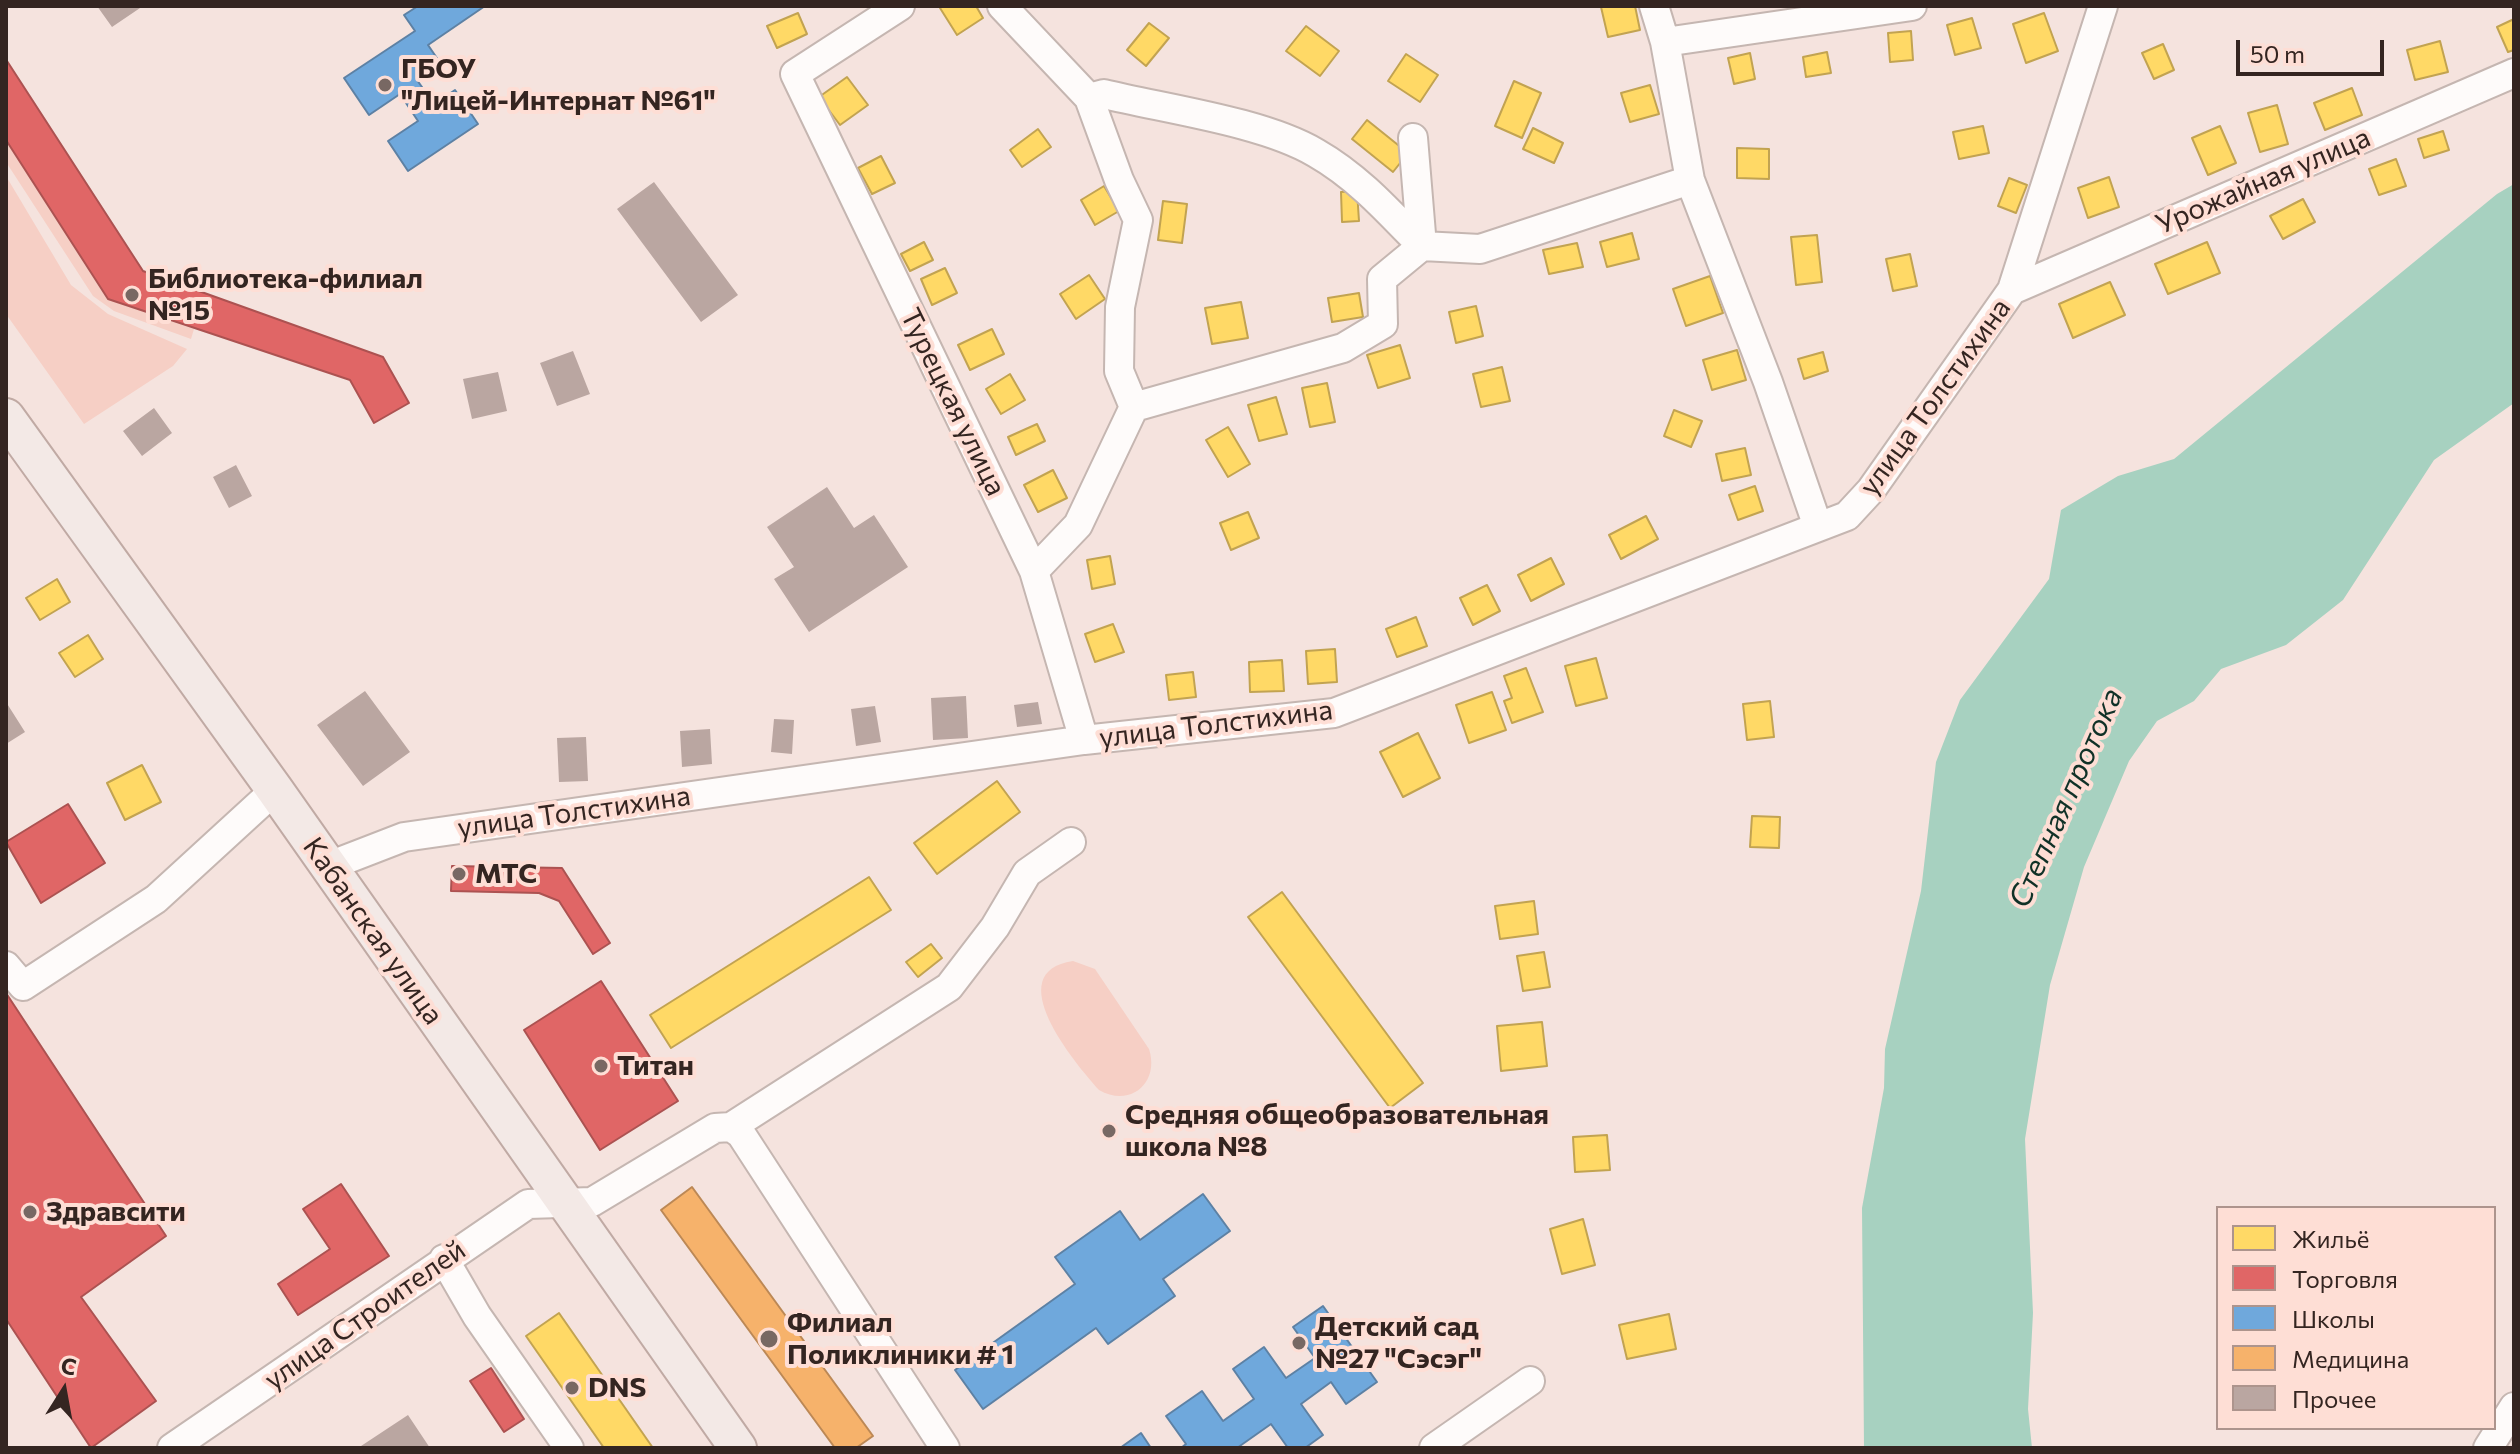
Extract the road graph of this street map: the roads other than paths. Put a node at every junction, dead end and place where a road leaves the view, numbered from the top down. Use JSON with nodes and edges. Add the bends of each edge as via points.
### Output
{"nodes":[{"id":1,"x":900,"y":6,"type":"edge"},
{"id":2,"x":1002,"y":6,"type":"edge"},
{"id":3,"x":1654,"y":6,"type":"edge"},
{"id":4,"x":1912,"y":6,"type":"edge"},
{"id":5,"x":2103,"y":6,"type":"edge"},
{"id":6,"x":1665,"y":42,"type":"junction"},
{"id":7,"x":2514,"y":73,"type":"edge"},
{"id":8,"x":1089,"y":98,"type":"junction"},
{"id":9,"x":1413,"y":138,"type":"dead end"},
{"id":10,"x":1690,"y":180,"type":"junction"},
{"id":11,"x":1422,"y":246,"type":"junction"},
{"id":12,"x":2012,"y":290,"type":"junction"},
{"id":13,"x":1134,"y":407,"type":"junction"},
{"id":14,"x":6,"y":417,"type":"edge"},
{"id":15,"x":1818,"y":527,"type":"junction"},
{"id":16,"x":1034,"y":571,"type":"junction"},
{"id":17,"x":1084,"y":740,"type":"junction"},
{"id":18,"x":275,"y":790,"type":"junction"},
{"id":19,"x":1071,"y":842,"type":"dead end"},
{"id":20,"x":329,"y":866,"type":"junction"},
{"id":21,"x":6,"y":966,"type":"edge"},
{"id":22,"x":731,"y":1127,"type":"junction"},
{"id":23,"x":565,"y":1204,"type":"junction"},
{"id":24,"x":444,"y":1259,"type":"junction"},
{"id":25,"x":1530,"y":1381,"type":"dead end"},
{"id":26,"x":2514,"y":1407,"type":"edge"},
{"id":27,"x":172,"y":1448,"type":"edge"},
{"id":28,"x":569,"y":1448,"type":"edge"},
{"id":29,"x":738,"y":1448,"type":"edge"},
{"id":30,"x":945,"y":1448,"type":"edge"},
{"id":31,"x":1434,"y":1448,"type":"edge"},
{"id":32,"x":2488,"y":1448,"type":"edge"}],
"edges":[{"from":1,"to":16,"type":"street","name":"Турецкая улица","via":[[795,74]]},
{"from":2,"to":8,"type":"street"},
{"from":3,"to":6,"type":"street"},
{"from":4,"to":6,"type":"street"},
{"from":5,"to":12,"type":"street"},
{"from":6,"to":10,"type":"street"},
{"from":7,"to":12,"type":"street","name":"Урожайная улица"},
{"from":8,"to":11,"type":"street","via":[[1104,94],[1279,135],[1358,181]]},
{"from":8,"to":13,"type":"street","via":[[1138,220],[1120,307],[1119,371]]},
{"from":9,"to":11,"type":"street"},
{"from":10,"to":11,"type":"street","via":[[1480,249]]},
{"from":10,"to":15,"type":"street"},
{"from":11,"to":13,"type":"street","via":[[1382,279],[1383,324],[1369,335],[1343,348]]},
{"from":12,"to":15,"type":"street","name":"улица Толстихина","via":[[1871,490],[1847,516]]},
{"from":13,"to":16,"type":"street","via":[[1078,525]]},
{"from":14,"to":18,"type":"main road","name":"Кабанская улица"},
{"from":15,"to":17,"type":"street","name":"улица Толстихина","via":[[1334,713]]},
{"from":16,"to":17,"type":"street","name":"Турецкая улица"},
{"from":17,"to":20,"type":"street","name":"улица Толстихина","via":[[404,837]]},
{"from":18,"to":20,"type":"main road","name":"Кабанская улица"},
{"from":18,"to":21,"type":"street","via":[[156,899],[36,978],[23,986]]},
{"from":19,"to":22,"type":"street","name":"улица Строителей","via":[[1027,873],[995,927],[949,987]]},
{"from":20,"to":23,"type":"main road","name":"Кабанская улица"},
{"from":22,"to":23,"type":"street","name":"улица Строителей","via":[[715,1128],[592,1202]]},
{"from":22,"to":30,"type":"street","via":[[741,1134]]},
{"from":23,"to":24,"type":"street","name":"улица Строителей","via":[[528,1204]]},
{"from":23,"to":29,"type":"main road","name":"Кабанская улица"},
{"from":24,"to":27,"type":"street","name":"улица Строителей"},
{"from":24,"to":28,"type":"street"},
{"from":25,"to":31,"type":"street"},
{"from":26,"to":32,"type":"street"}]}
